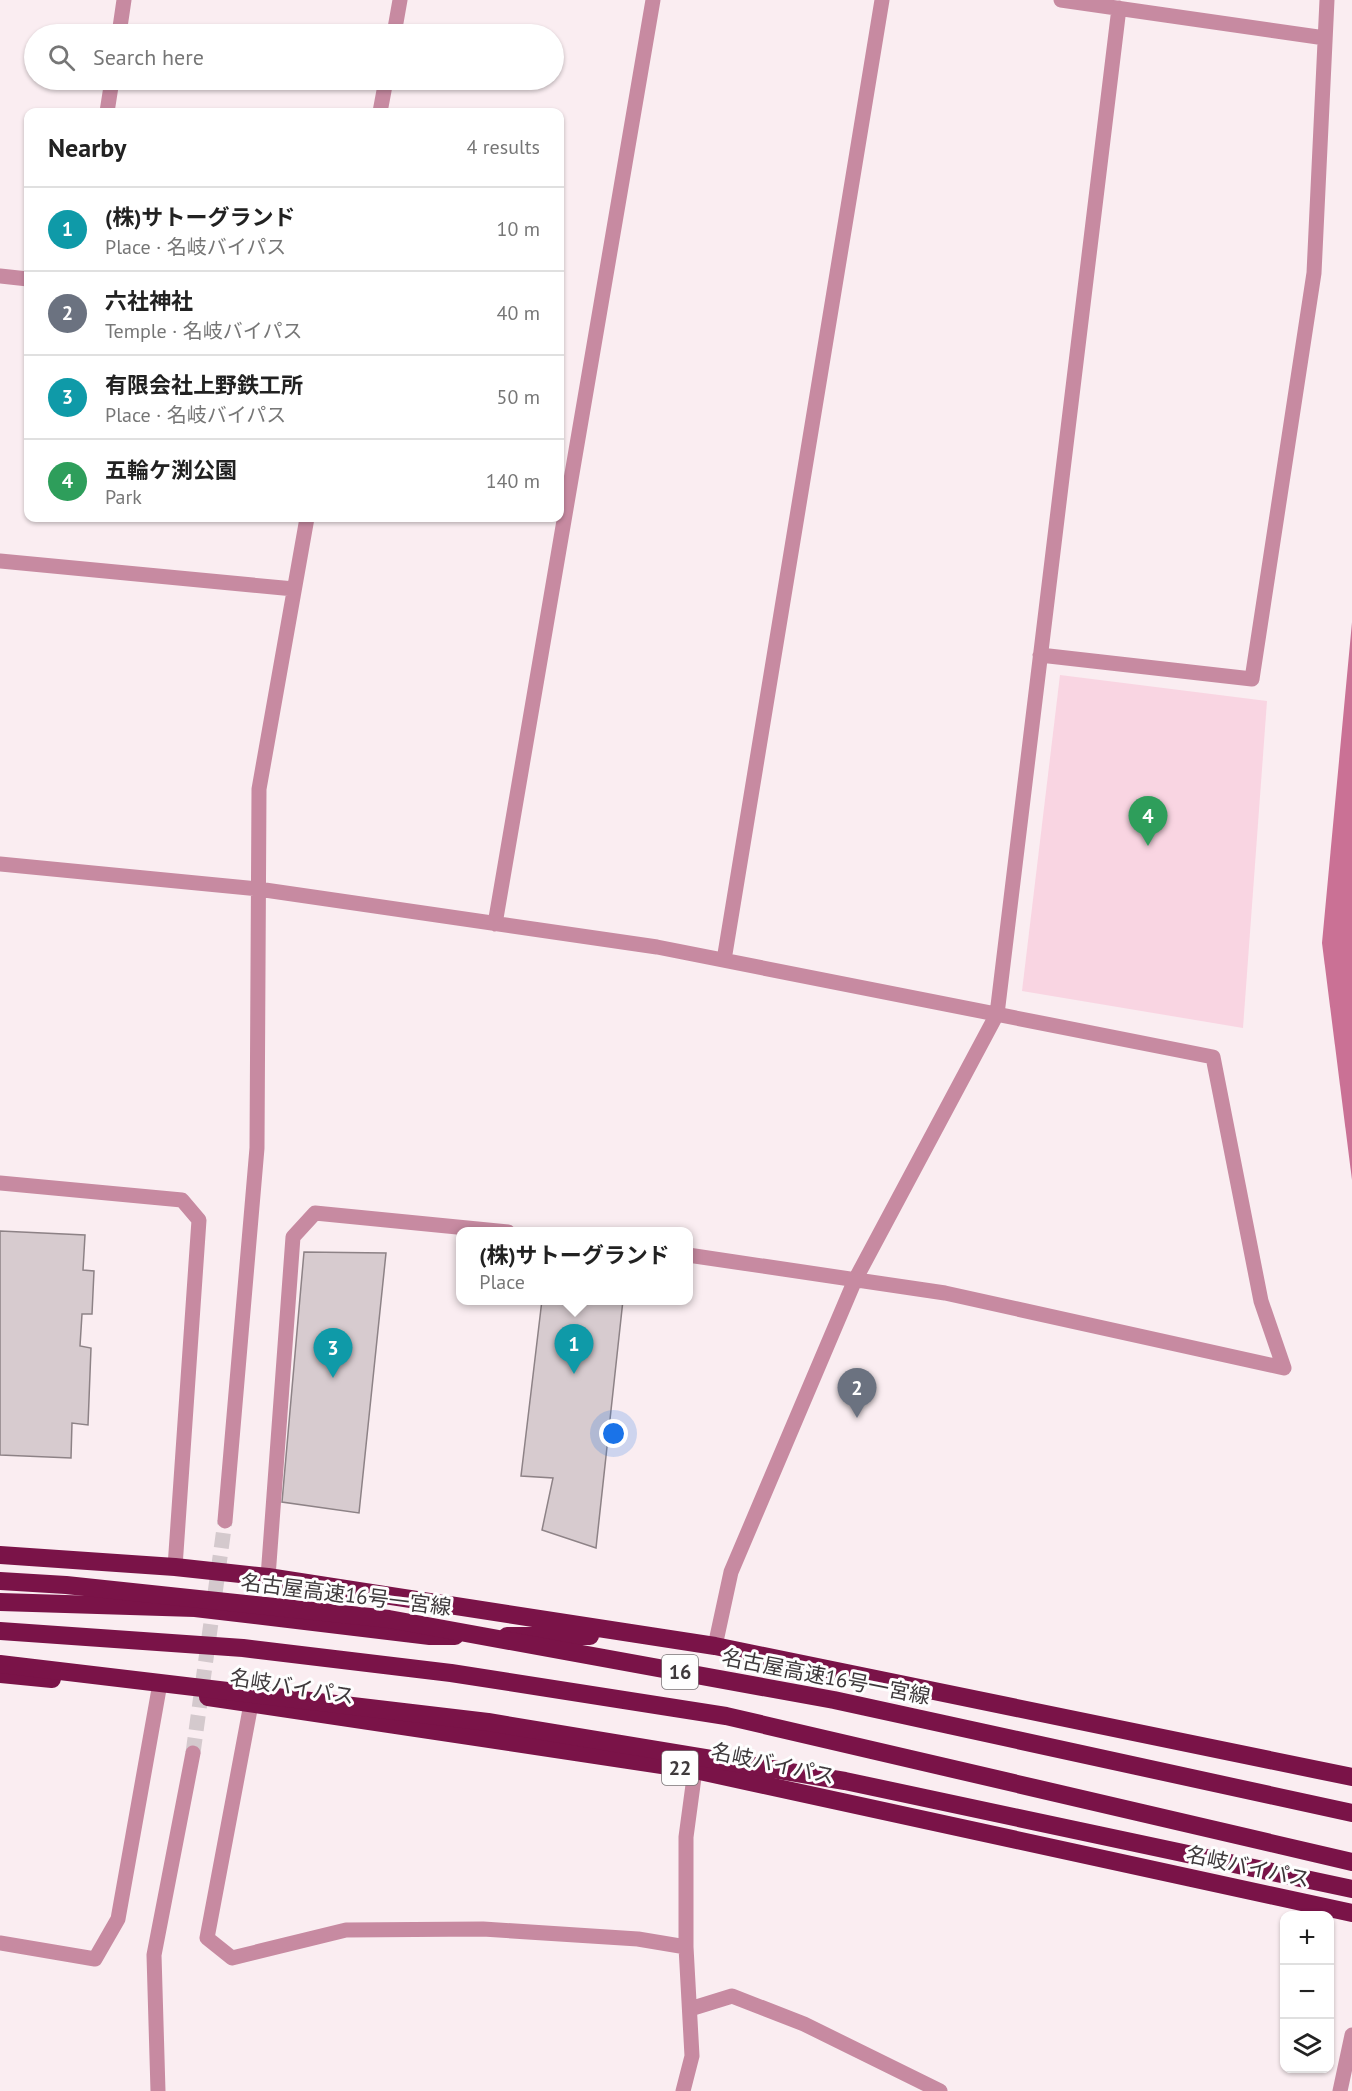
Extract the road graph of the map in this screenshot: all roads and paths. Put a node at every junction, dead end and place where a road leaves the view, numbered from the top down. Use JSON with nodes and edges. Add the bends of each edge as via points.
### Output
{"nodes":[{"id":1,"x":124,"y":0,"type":"edge"},
{"id":2,"x":400,"y":0,"type":"edge"},
{"id":3,"x":653,"y":0,"type":"edge"},
{"id":4,"x":882,"y":0,"type":"edge"},
{"id":5,"x":1061,"y":0,"type":"edge"},
{"id":6,"x":1327,"y":0,"type":"edge"},
{"id":7,"x":1119,"y":8,"type":"junction"},
{"id":8,"x":120,"y":24,"type":"edge"},
{"id":9,"x":396,"y":24,"type":"edge"},
{"id":10,"x":1325,"y":38,"type":"junction"},
{"id":11,"x":110,"y":90,"type":"edge"},
{"id":12,"x":384,"y":90,"type":"edge"},
{"id":13,"x":108,"y":108,"type":"edge"},
{"id":14,"x":381,"y":108,"type":"edge"},
{"id":15,"x":0,"y":276,"type":"edge"},
{"id":16,"x":24,"y":279,"type":"edge"},
{"id":17,"x":564,"y":520,"type":"edge"},
{"id":18,"x":306,"y":522,"type":"edge"},
{"id":19,"x":564,"y":522,"type":"edge"},
{"id":20,"x":0,"y":561,"type":"edge"},
{"id":21,"x":294,"y":589,"type":"junction"},
{"id":22,"x":1040,"y":655,"type":"junction"},
{"id":23,"x":0,"y":864,"type":"edge"},
{"id":24,"x":258,"y":889,"type":"junction"},
{"id":25,"x":495,"y":924,"type":"junction"},
{"id":26,"x":724,"y":960,"type":"junction"},
{"id":27,"x":997,"y":1014,"type":"junction"},
{"id":28,"x":0,"y":1183,"type":"edge"},
{"id":29,"x":457,"y":1227,"type":"edge"},
{"id":30,"x":693,"y":1256,"type":"edge"},
{"id":31,"x":855,"y":1280,"type":"junction"},
{"id":32,"x":225,"y":1521,"type":"tunnel mouth"},
{"id":33,"x":0,"y":1555,"type":"edge"},
{"id":34,"x":175,"y":1567,"type":"junction"},
{"id":35,"x":268,"y":1577,"type":"junction"},
{"id":36,"x":0,"y":1581,"type":"edge"},
{"id":37,"x":0,"y":1602,"type":"edge"},
{"id":38,"x":0,"y":1631,"type":"edge"},
{"id":39,"x":647,"y":1636,"type":"junction"},
{"id":40,"x":715,"y":1646,"type":"junction"},
{"id":41,"x":0,"y":1664,"type":"edge"},
{"id":42,"x":0,"y":1674,"type":"edge"},
{"id":43,"x":159,"y":1689,"type":"junction"},
{"id":44,"x":251,"y":1704,"type":"junction"},
{"id":45,"x":193,"y":1753,"type":"tunnel mouth"},
{"id":46,"x":694,"y":1770,"type":"junction"},
{"id":47,"x":1352,"y":1777,"type":"edge"},
{"id":48,"x":1352,"y":1813,"type":"edge"},
{"id":49,"x":1352,"y":1862,"type":"edge"},
{"id":50,"x":1352,"y":1889,"type":"edge"},
{"id":51,"x":1352,"y":1913,"type":"edge"},
{"id":52,"x":0,"y":1943,"type":"edge"},
{"id":53,"x":686,"y":1947,"type":"junction"},
{"id":54,"x":690,"y":2008,"type":"junction"},
{"id":55,"x":1352,"y":2035,"type":"edge"},
{"id":56,"x":158,"y":2091,"type":"edge"},
{"id":57,"x":683,"y":2091,"type":"edge"},
{"id":58,"x":940,"y":2091,"type":"edge"},
{"id":59,"x":1340,"y":2091,"type":"edge"}],
"edges":[{"from":1,"to":8,"type":"street"},
{"from":2,"to":9,"type":"street"},
{"from":3,"to":17,"type":"street"},
{"from":4,"to":26,"type":"street"},
{"from":5,"to":7,"type":"street"},
{"from":6,"to":10,"type":"street"},
{"from":7,"to":10,"type":"street"},
{"from":7,"to":22,"type":"street"},
{"from":10,"to":22,"type":"street","via":[[1314,273],[1252,679]]},
{"from":11,"to":13,"type":"street"},
{"from":12,"to":14,"type":"street"},
{"from":15,"to":16,"type":"street"},
{"from":18,"to":21,"type":"street"},
{"from":19,"to":25,"type":"street"},
{"from":20,"to":21,"type":"street"},
{"from":21,"to":24,"type":"street","via":[[258,789]]},
{"from":22,"to":27,"type":"street"},
{"from":23,"to":24,"type":"street"},
{"from":24,"to":25,"type":"street"},
{"from":24,"to":32,"type":"street","via":[[257,1148]]},
{"from":25,"to":26,"type":"street"},
{"from":26,"to":27,"type":"street"},
{"from":27,"to":31,"type":"street"},
{"from":27,"to":31,"type":"street","via":[[1213,1057],[1260,1301],[1284,1368],[945,1293]]},
{"from":28,"to":34,"type":"street","via":[[182,1200],[199,1221]]},
{"from":29,"to":35,"type":"street","via":[[315,1213],[293,1237]]},
{"from":30,"to":31,"type":"street"},
{"from":31,"to":40,"type":"street","via":[[731,1572]]},
{"from":33,"to":34,"type":"highway"},
{"from":34,"to":35,"type":"highway"},
{"from":35,"to":39,"type":"highway"},
{"from":36,"to":48,"type":"highway","name":"名古屋高速16号一宮線","number":"16","bridge":true,"via":[[389,1619],[834,1700]]},
{"from":37,"to":39,"type":"highway","via":[[195,1608],[430,1636]]},
{"from":38,"to":49,"type":"highway","bridge":true,"via":[[278,1652],[451,1673],[726,1716]]},
{"from":39,"to":40,"type":"highway"},
{"from":40,"to":47,"type":"highway"},
{"from":41,"to":50,"type":"highway","bridge":true,"via":[[488,1722],[845,1782]]},
{"from":42,"to":43,"type":"highway","name":"名岐バイパス","number":"22"},
{"from":43,"to":44,"type":"highway","name":"名岐バイパス","number":"22"},
{"from":43,"to":52,"type":"street","via":[[118,1919],[95,1959]]},
{"from":44,"to":46,"type":"highway","name":"名岐バイパス","number":"22"},
{"from":44,"to":53,"type":"street","via":[[207,1938],[232,1958],[346,1930],[483,1929],[638,1939]]},
{"from":45,"to":56,"type":"street","via":[[154,1955]]},
{"from":46,"to":51,"type":"highway","name":"名岐バイパス","number":"22"},
{"from":46,"to":53,"type":"street","via":[[686,1837]]},
{"from":53,"to":54,"type":"street"},
{"from":54,"to":57,"type":"street","via":[[692,2056]]},
{"from":54,"to":58,"type":"street","via":[[732,1996],[804,2024]]},
{"from":55,"to":59,"type":"street"}]}
